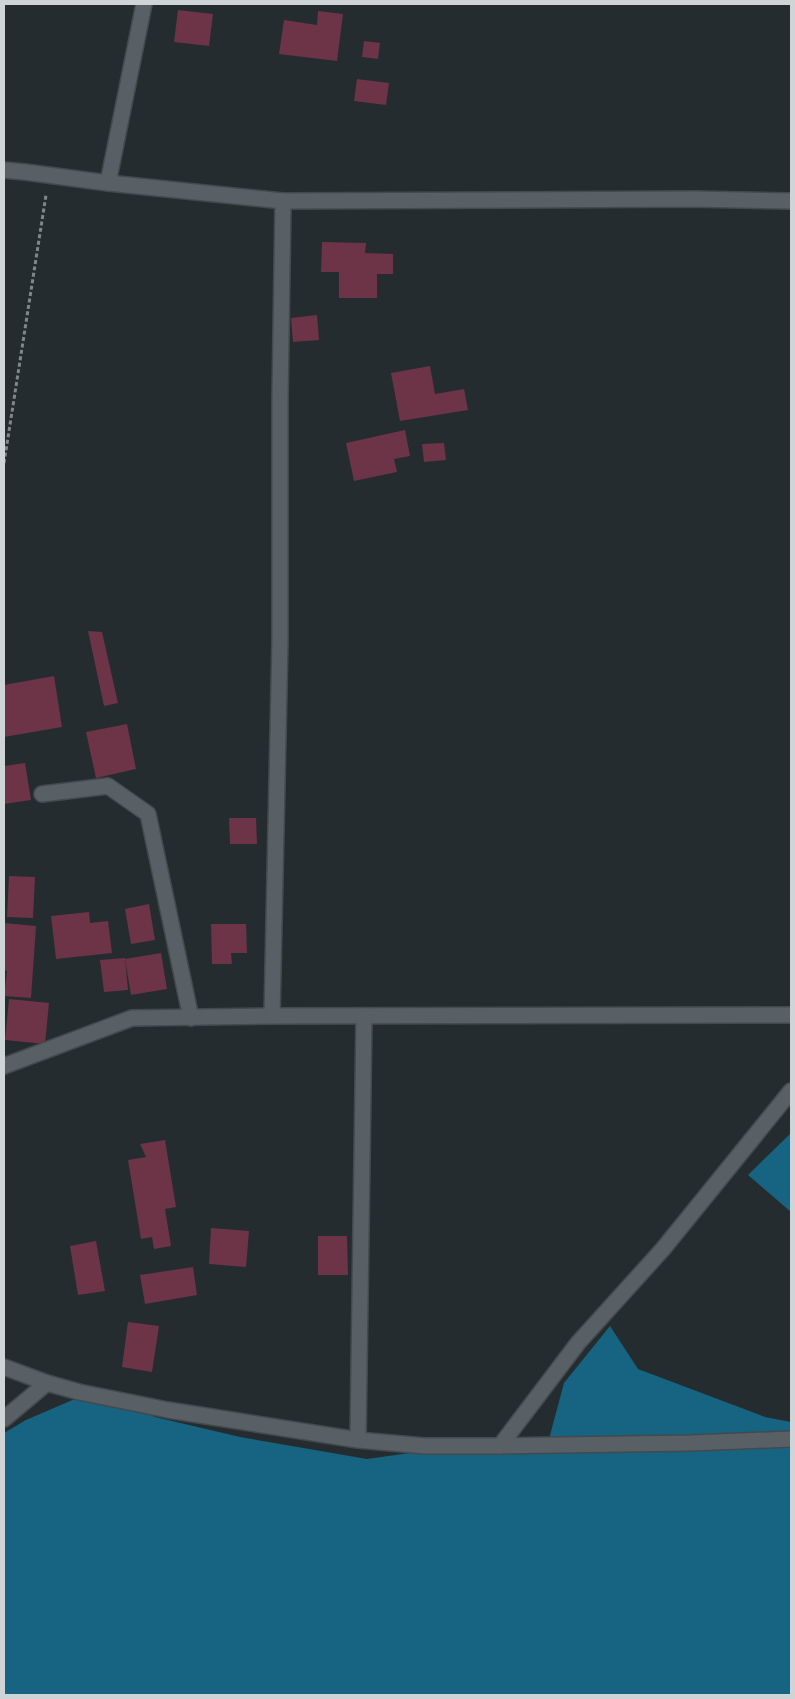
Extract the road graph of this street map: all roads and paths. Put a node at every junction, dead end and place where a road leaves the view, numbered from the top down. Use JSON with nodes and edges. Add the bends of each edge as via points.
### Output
{"nodes":[{"id":1,"x":144,"y":4,"type":"edge"},
{"id":2,"x":4,"y":170,"type":"edge"},
{"id":3,"x":50,"y":175,"type":"junction"},
{"id":4,"x":108,"y":183,"type":"junction"},
{"id":5,"x":283,"y":201,"type":"junction"},
{"id":6,"x":791,"y":201,"type":"edge"},
{"id":7,"x":4,"y":463,"type":"edge"},
{"id":8,"x":42,"y":794,"type":"dead end"},
{"id":9,"x":791,"y":1015,"type":"edge"},
{"id":10,"x":272,"y":1016,"type":"junction"},
{"id":11,"x":364,"y":1016,"type":"junction"},
{"id":12,"x":191,"y":1018,"type":"junction"},
{"id":13,"x":4,"y":1066,"type":"edge"},
{"id":14,"x":791,"y":1091,"type":"edge"},
{"id":15,"x":4,"y":1366,"type":"edge"},
{"id":16,"x":47,"y":1383,"type":"junction"},
{"id":17,"x":4,"y":1418,"type":"edge"},
{"id":18,"x":791,"y":1439,"type":"edge"},
{"id":19,"x":358,"y":1440,"type":"junction"},
{"id":20,"x":500,"y":1446,"type":"junction"}],
"edges":[{"from":1,"to":4,"type":"street"},
{"from":2,"to":3,"type":"street"},
{"from":3,"to":4,"type":"street"},
{"from":3,"to":7,"type":"path"},
{"from":4,"to":5,"type":"street"},
{"from":5,"to":6,"type":"street"},
{"from":5,"to":10,"type":"street","via":[[280,641]]},
{"from":8,"to":12,"type":"street","via":[[108,786],[148,814]]},
{"from":9,"to":11,"type":"street"},
{"from":10,"to":11,"type":"street"},
{"from":10,"to":12,"type":"street"},
{"from":11,"to":19,"type":"street"},
{"from":12,"to":13,"type":"street","via":[[132,1018]]},
{"from":14,"to":20,"type":"street","via":[[663,1249],[578,1343]]},
{"from":15,"to":16,"type":"street"},
{"from":16,"to":17,"type":"street"},
{"from":16,"to":19,"type":"street","via":[[168,1410]]},
{"from":18,"to":20,"type":"street"},
{"from":19,"to":20,"type":"street","via":[[425,1446]]}]}
